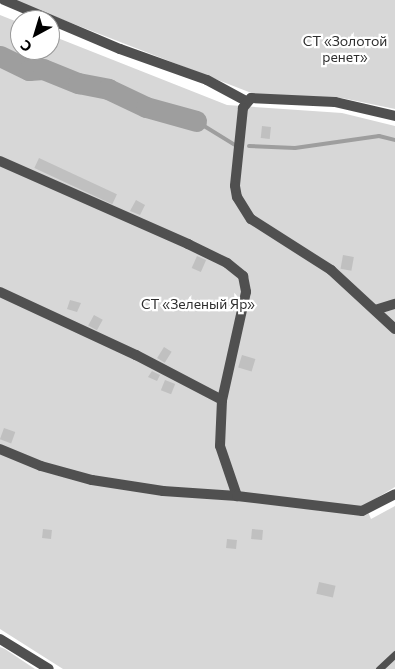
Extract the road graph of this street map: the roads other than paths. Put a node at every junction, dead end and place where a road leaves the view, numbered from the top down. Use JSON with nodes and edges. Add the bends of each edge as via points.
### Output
{"nodes":[{"id":1,"x":4,"y":0,"type":"edge"},
{"id":2,"x":246,"y":102,"type":"junction"},
{"id":3,"x":395,"y":116,"type":"edge"},
{"id":4,"x":0,"y":161,"type":"edge"},
{"id":5,"x":0,"y":292,"type":"edge"},
{"id":6,"x":395,"y":304,"type":"edge"},
{"id":7,"x":375,"y":310,"type":"junction"},
{"id":8,"x":395,"y":329,"type":"edge"},
{"id":9,"x":222,"y":400,"type":"junction"},
{"id":10,"x":0,"y":449,"type":"edge"},
{"id":11,"x":395,"y":494,"type":"edge"},
{"id":12,"x":237,"y":496,"type":"junction"},
{"id":13,"x":0,"y":639,"type":"edge"},
{"id":14,"x":395,"y":654,"type":"edge"},
{"id":15,"x":49,"y":669,"type":"edge"},
{"id":16,"x":379,"y":669,"type":"edge"}],
"edges":[{"from":1,"to":2,"type":"street","via":[[120,49],[183,70]]},
{"from":2,"to":3,"type":"street","via":[[260,96],[335,102]]},
{"from":2,"to":7,"type":"street","via":[[235,186],[244,210],[251,219],[330,270]]},
{"from":4,"to":9,"type":"street","via":[[188,244],[227,263],[243,276],[246,292]]},
{"from":5,"to":9,"type":"street","via":[[136,355]]},
{"from":6,"to":7,"type":"street"},
{"from":7,"to":8,"type":"street"},
{"from":9,"to":12,"type":"street","via":[[220,446]]},
{"from":10,"to":12,"type":"street","via":[[42,466],[92,480],[163,491]]},
{"from":11,"to":12,"type":"street","via":[[362,511]]},
{"from":13,"to":15,"type":"street"},
{"from":14,"to":16,"type":"lane"}]}
